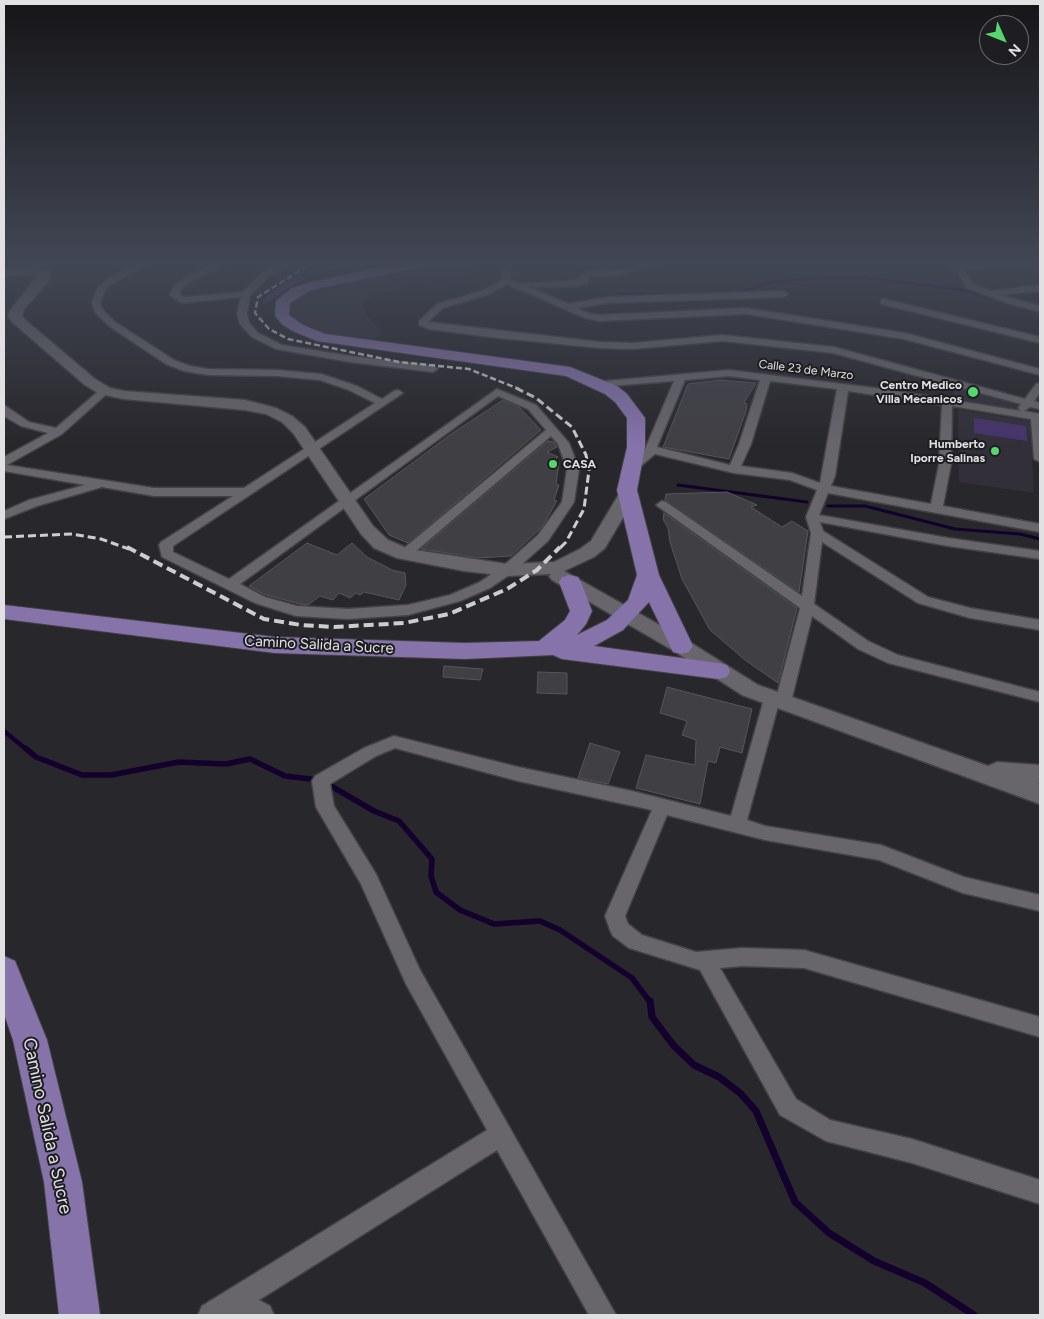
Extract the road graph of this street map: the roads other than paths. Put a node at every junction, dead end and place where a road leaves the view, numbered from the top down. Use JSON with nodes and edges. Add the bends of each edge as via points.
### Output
{"nodes":[{"id":1,"x":20,"y":323,"type":"edge"},
{"id":2,"x":112,"y":323,"type":"edge"},
{"id":3,"x":245,"y":323,"type":"edge"},
{"id":4,"x":291,"y":323,"type":"edge"},
{"id":5,"x":422,"y":323,"type":"edge"},
{"id":6,"x":823,"y":323,"type":"edge"},
{"id":7,"x":968,"y":323,"type":"edge"},
{"id":8,"x":1040,"y":340,"type":"edge"},
{"id":9,"x":432,"y":369,"type":"dead end"},
{"id":10,"x":1040,"y":372,"type":"edge"},
{"id":11,"x":681,"y":377,"type":"junction"},
{"id":12,"x":766,"y":378,"type":"junction"},
{"id":13,"x":598,"y":384,"type":"junction"},
{"id":14,"x":1040,"y":386,"type":"edge"},
{"id":15,"x":843,"y":387,"type":"junction"},
{"id":16,"x":105,"y":390,"type":"junction"},
{"id":17,"x":398,"y":393,"type":"dead end"},
{"id":18,"x":1028,"y":402,"type":"junction"},
{"id":19,"x":383,"y":403,"type":"junction"},
{"id":20,"x":946,"y":403,"type":"junction"},
{"id":21,"x":4,"y":408,"type":"edge"},
{"id":22,"x":1039,"y":413,"type":"edge"},
{"id":23,"x":1019,"y":414,"type":"junction"},
{"id":24,"x":552,"y":430,"type":"junction"},
{"id":25,"x":58,"y":432,"type":"junction"},
{"id":26,"x":312,"y":449,"type":"junction"},
{"id":27,"x":651,"y":450,"type":"junction"},
{"id":28,"x":1040,"y":459,"type":"edge"},
{"id":29,"x":4,"y":462,"type":"edge"},
{"id":30,"x":4,"y":468,"type":"edge"},
{"id":31,"x":632,"y":468,"type":"junction"},
{"id":32,"x":734,"y":469,"type":"junction"},
{"id":33,"x":101,"y":484,"type":"junction"},
{"id":34,"x":823,"y":488,"type":"junction"},
{"id":35,"x":627,"y":490,"type":"junction"},
{"id":36,"x":247,"y":492,"type":"junction"},
{"id":37,"x":348,"y":501,"type":"junction"},
{"id":38,"x":662,"y":505,"type":"dead end"},
{"id":39,"x":937,"y":508,"type":"junction"},
{"id":40,"x":4,"y":515,"type":"edge"},
{"id":41,"x":812,"y":517,"type":"junction"},
{"id":42,"x":1040,"y":528,"type":"edge"},
{"id":43,"x":817,"y":533,"type":"junction"},
{"id":44,"x":404,"y":554,"type":"junction"},
{"id":45,"x":1040,"y":555,"type":"edge"},
{"id":46,"x":548,"y":569,"type":"junction"},
{"id":47,"x":507,"y":570,"type":"junction"},
{"id":48,"x":648,"y":575,"type":"junction"},
{"id":49,"x":570,"y":582,"type":"junction"},
{"id":50,"x":230,"y":585,"type":"junction"},
{"id":51,"x":807,"y":607,"type":"junction"},
{"id":52,"x":4,"y":612,"type":"edge"},
{"id":53,"x":628,"y":614,"type":"junction"},
{"id":54,"x":1040,"y":625,"type":"edge"},
{"id":55,"x":681,"y":646,"type":"junction"},
{"id":56,"x":543,"y":649,"type":"junction"},
{"id":57,"x":718,"y":671,"type":"junction"},
{"id":58,"x":1040,"y":697,"type":"edge"},
{"id":59,"x":777,"y":701,"type":"junction"},
{"id":60,"x":974,"y":769,"type":"junction"},
{"id":61,"x":1040,"y":774,"type":"edge"},
{"id":62,"x":1040,"y":794,"type":"edge"},
{"id":63,"x":662,"y":807,"type":"junction"},
{"id":64,"x":737,"y":824,"type":"junction"},
{"id":65,"x":1040,"y":903,"type":"edge"},
{"id":66,"x":705,"y":960,"type":"junction"},
{"id":67,"x":4,"y":971,"type":"edge"},
{"id":68,"x":1040,"y":1027,"type":"edge"},
{"id":69,"x":501,"y":1134,"type":"junction"},
{"id":70,"x":1040,"y":1192,"type":"edge"},
{"id":71,"x":217,"y":1311,"type":"edge"},
{"id":72,"x":80,"y":1315,"type":"edge"},
{"id":73,"x":262,"y":1315,"type":"edge"},
{"id":74,"x":603,"y":1315,"type":"edge"}],
"edges":[{"from":1,"to":16,"type":"main road","via":[[90,382]]},
{"from":2,"to":19,"type":"street","via":[[170,362],[188,370],[321,377],[354,388]]},
{"from":3,"to":9,"type":"street","via":[[255,335],[279,347]]},
{"from":4,"to":13,"type":"main road","via":[[322,338],[554,369]]},
{"from":5,"to":18,"type":"street","via":[[490,334],[600,345],[632,346],[723,338],[834,350]]},
{"from":6,"to":10,"type":"street","via":[[905,336]]},
{"from":7,"to":8,"type":"street"},
{"from":11,"to":12,"type":"street","name":"Calle 23 de Marzo","via":[[729,373]]},
{"from":11,"to":13,"type":"street","name":"Calle 23 de Marzo"},
{"from":11,"to":27,"type":"street"},
{"from":12,"to":15,"type":"street","name":"Calle 23 de Marzo"},
{"from":12,"to":32,"type":"street"},
{"from":13,"to":31,"type":"main road","via":[[621,398],[636,418]]},
{"from":14,"to":18,"type":"street"},
{"from":15,"to":20,"type":"street","name":"Calle 23 de Marzo"},
{"from":15,"to":34,"type":"street","via":[[829,476]]},
{"from":16,"to":25,"type":"street"},
{"from":16,"to":26,"type":"main road","via":[[124,395],[245,405],[271,411],[299,430]]},
{"from":17,"to":19,"type":"street"},
{"from":18,"to":22,"type":"street"},
{"from":18,"to":23,"type":"street"},
{"from":19,"to":26,"type":"street"},
{"from":20,"to":23,"type":"street","name":"Calle 23 de Marzo"},
{"from":20,"to":39,"type":"street","via":[[945,464]]},
{"from":21,"to":25,"type":"street","via":[[25,424]]},
{"from":22,"to":23,"type":"street","name":"Calle 23 de Marzo"},
{"from":22,"to":28,"type":"street"},
{"from":24,"to":37,"type":"street","via":[[532,407],[497,392]]},
{"from":24,"to":44,"type":"street"},
{"from":24,"to":47,"type":"street","via":[[563,443],[573,469],[568,502],[542,538]]},
{"from":25,"to":29,"type":"street"},
{"from":26,"to":36,"type":"street"},
{"from":26,"to":37,"type":"main road"},
{"from":27,"to":31,"type":"street"},
{"from":27,"to":32,"type":"street"},
{"from":30,"to":33,"type":"street"},
{"from":31,"to":35,"type":"main road"},
{"from":32,"to":34,"type":"street","via":[[792,477]]},
{"from":33,"to":36,"type":"street","via":[[154,492]]},
{"from":33,"to":40,"type":"street","via":[[33,503]]},
{"from":34,"to":39,"type":"street"},
{"from":34,"to":41,"type":"street"},
{"from":35,"to":46,"type":"main road","via":[[628,494],[598,544],[574,561]]},
{"from":35,"to":48,"type":"main road"},
{"from":36,"to":50,"type":"street","via":[[166,546],[167,554]]},
{"from":37,"to":44,"type":"main road","via":[[367,530],[381,544]]},
{"from":37,"to":50,"type":"street"},
{"from":38,"to":51,"type":"street"},
{"from":39,"to":42,"type":"street"},
{"from":41,"to":43,"type":"street"},
{"from":41,"to":45,"type":"street"},
{"from":43,"to":51,"type":"street"},
{"from":43,"to":54,"type":"street","via":[[924,600],[970,613]]},
{"from":44,"to":47,"type":"main road"},
{"from":46,"to":47,"type":"main road"},
{"from":46,"to":49,"type":"main road"},
{"from":47,"to":50,"type":"street","via":[[485,585],[455,598],[408,610],[348,614],[296,611],[260,600]]},
{"from":48,"to":53,"type":"main road","name":"Camino Salida a Sucre","via":[[637,604]]},
{"from":48,"to":55,"type":"main road"},
{"from":49,"to":53,"type":"main road"},
{"from":49,"to":56,"type":"main road","via":[[581,611],[575,624]]},
{"from":51,"to":58,"type":"street","via":[[863,645],[893,659]]},
{"from":51,"to":59,"type":"street"},
{"from":52,"to":56,"type":"main road","name":"Camino Salida a Sucre","via":[[275,645],[465,651]]},
{"from":53,"to":55,"type":"main road"},
{"from":53,"to":56,"type":"main road","name":"Camino Salida a Sucre","via":[[583,642]]},
{"from":55,"to":57,"type":"main road"},
{"from":56,"to":57,"type":"main road"},
{"from":57,"to":59,"type":"main road"},
{"from":59,"to":60,"type":"main road"},
{"from":59,"to":64,"type":"street"},
{"from":60,"to":61,"type":"main road"},
{"from":60,"to":62,"type":"main road"},
{"from":63,"to":64,"type":"street"},
{"from":63,"to":66,"type":"street","via":[[615,916],[620,930],[636,942],[696,961]]},
{"from":63,"to":69,"type":"street","via":[[394,742],[321,781],[325,807],[369,880],[413,977]]},
{"from":64,"to":65,"type":"street","via":[[765,834],[881,853],[963,885]]},
{"from":66,"to":68,"type":"street","via":[[742,957],[804,959]]},
{"from":66,"to":70,"type":"street","via":[[788,1107],[826,1130],[912,1151]]},
{"from":67,"to":72,"type":"main road","name":"Camino Salida a Sucre","via":[[30,1040],[63,1182]]},
{"from":69,"to":71,"type":"street"},
{"from":69,"to":74,"type":"street"},
{"from":71,"to":73,"type":"street","via":[[258,1312]]}]}
